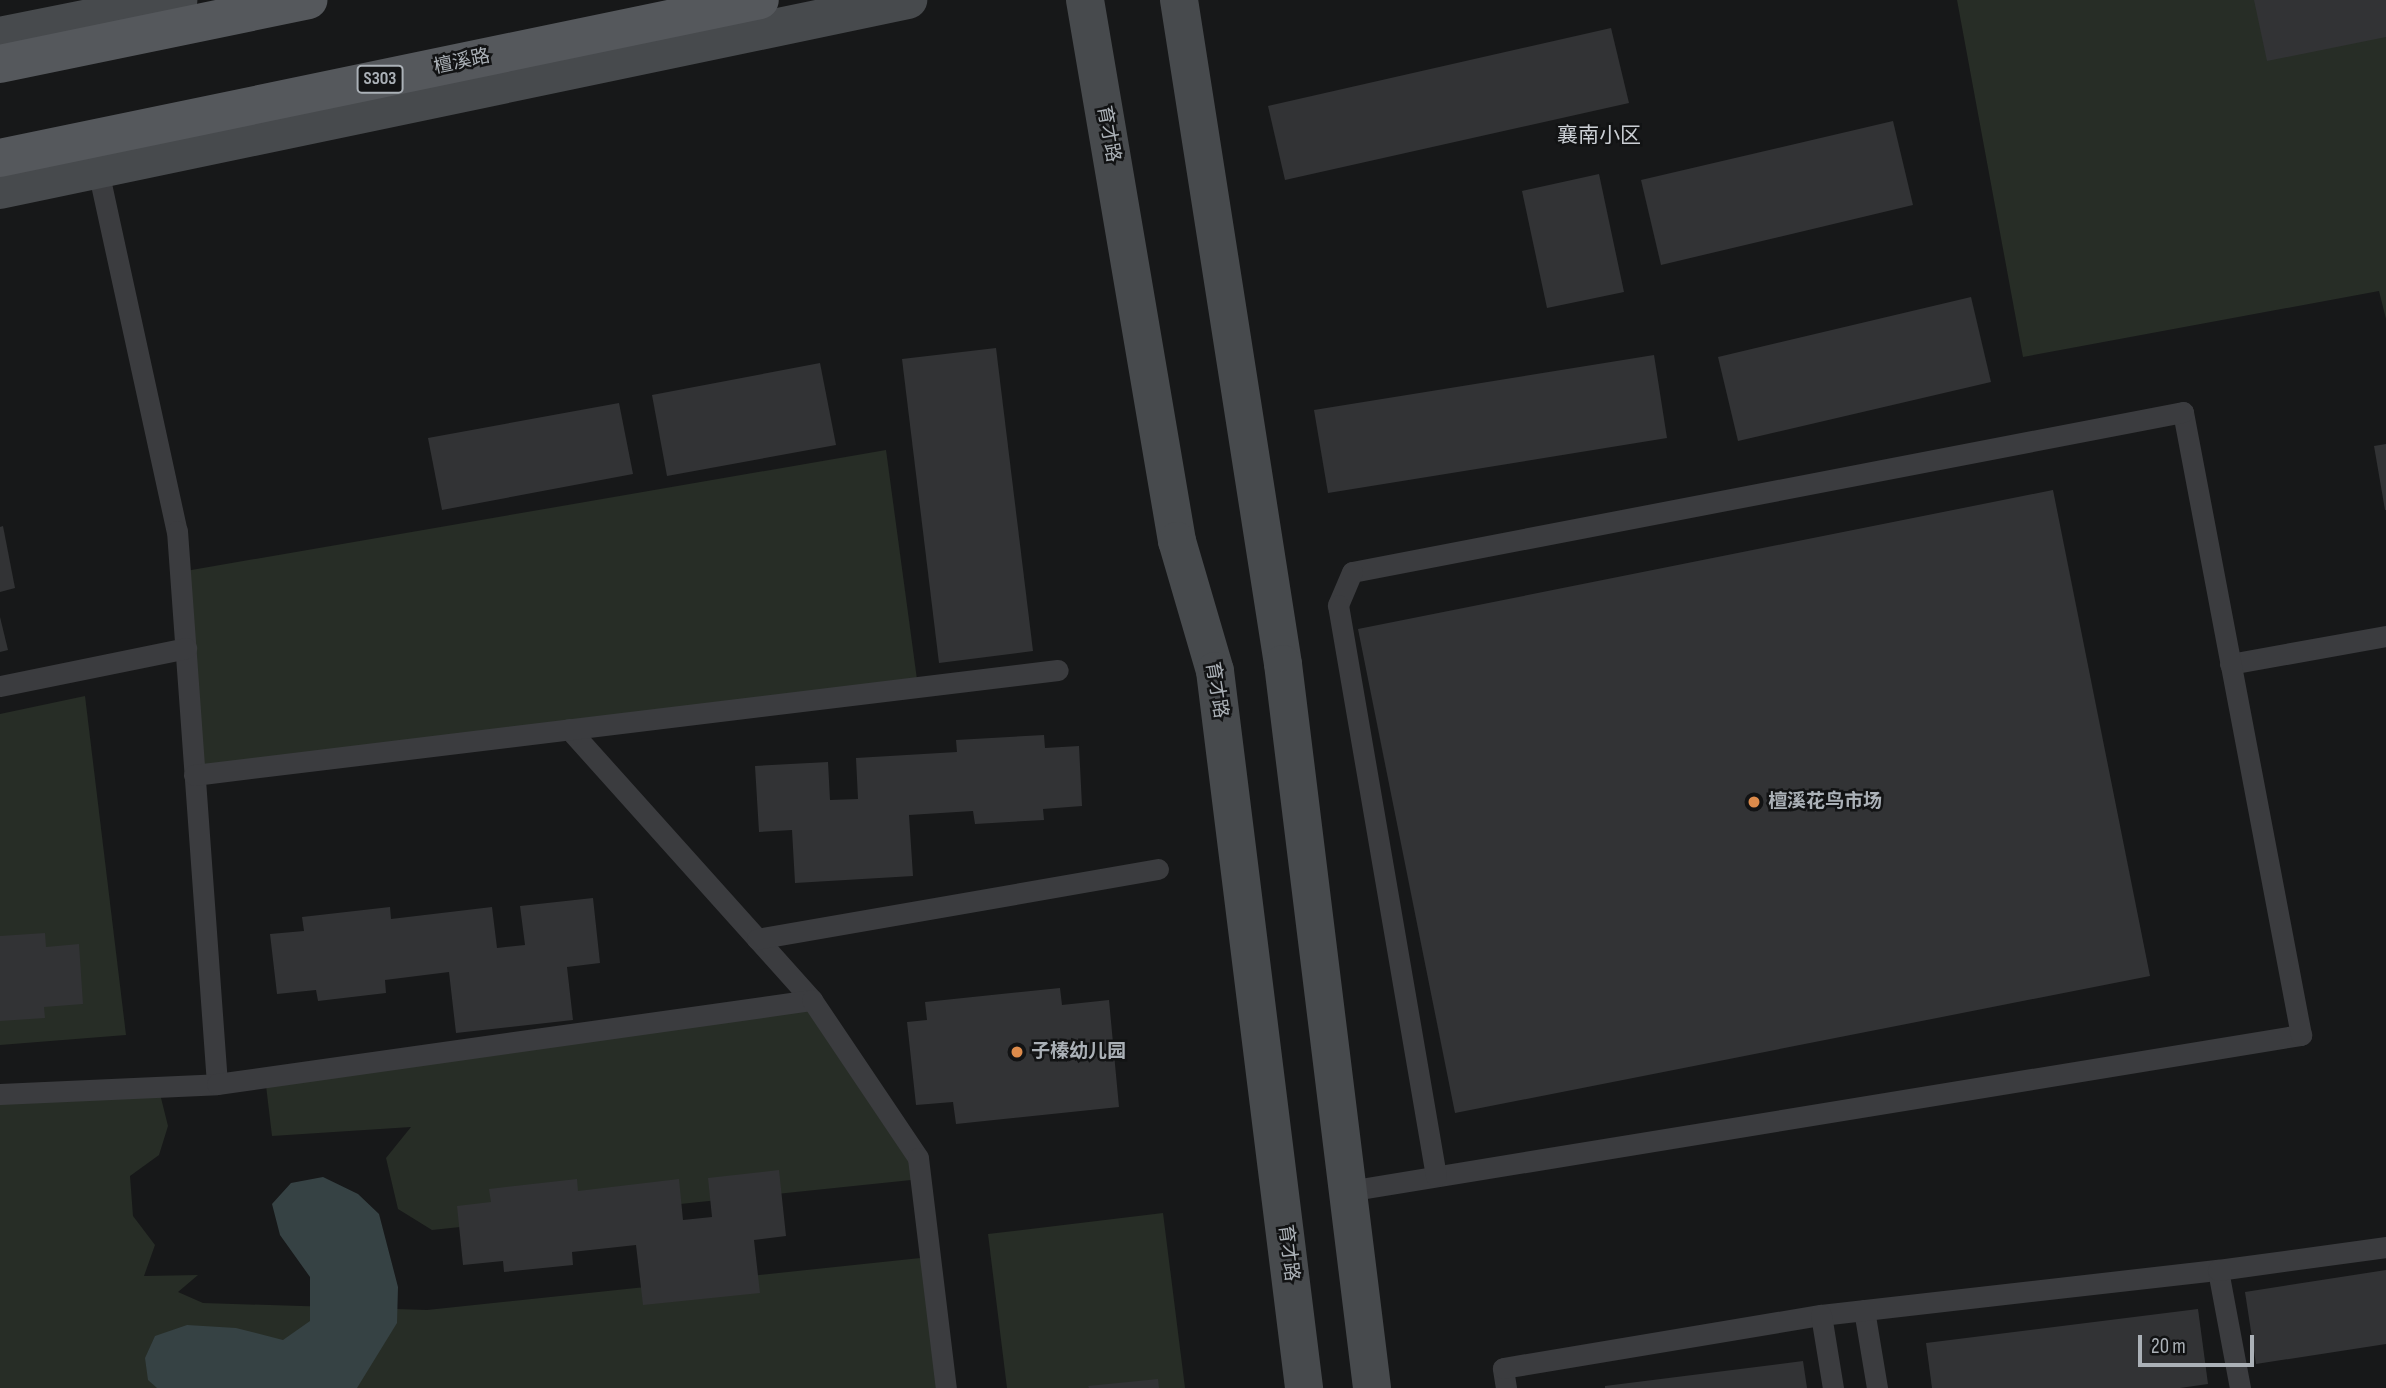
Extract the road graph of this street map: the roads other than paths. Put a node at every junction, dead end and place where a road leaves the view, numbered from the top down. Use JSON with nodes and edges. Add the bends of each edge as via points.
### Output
{"nodes":[{"id":1,"x":178,"y":0,"type":"edge"},
{"id":2,"x":308,"y":0,"type":"edge"},
{"id":3,"x":760,"y":0,"type":"edge"},
{"id":4,"x":908,"y":0,"type":"edge"},
{"id":5,"x":1085,"y":0,"type":"edge"},
{"id":6,"x":1180,"y":0,"type":"edge"},
{"id":7,"x":0,"y":36,"type":"edge"},
{"id":8,"x":0,"y":64,"type":"edge"},
{"id":9,"x":95,"y":155,"type":"junction"},
{"id":10,"x":0,"y":158,"type":"edge"},
{"id":11,"x":0,"y":190,"type":"edge"},
{"id":12,"x":2386,"y":636,"type":"edge"},
{"id":13,"x":186,"y":648,"type":"junction"},
{"id":14,"x":2230,"y":664,"type":"junction"},
{"id":15,"x":1058,"y":670,"type":"dead end"},
{"id":16,"x":0,"y":686,"type":"edge"},
{"id":17,"x":569,"y":729,"type":"junction"},
{"id":18,"x":194,"y":775,"type":"junction"},
{"id":19,"x":1158,"y":869,"type":"dead end"},
{"id":20,"x":757,"y":939,"type":"junction"},
{"id":21,"x":812,"y":1000,"type":"junction"},
{"id":22,"x":217,"y":1084,"type":"junction"},
{"id":23,"x":0,"y":1094,"type":"edge"},
{"id":24,"x":1436,"y":1176,"type":"junction"},
{"id":25,"x":1348,"y":1191,"type":"junction"},
{"id":26,"x":2386,"y":1247,"type":"edge"},
{"id":27,"x":2218,"y":1270,"type":"junction"},
{"id":28,"x":1864,"y":1310,"type":"junction"},
{"id":29,"x":1821,"y":1315,"type":"junction"},
{"id":30,"x":946,"y":1388,"type":"edge"},
{"id":31,"x":1304,"y":1388,"type":"edge"},
{"id":32,"x":1372,"y":1388,"type":"edge"},
{"id":33,"x":1506,"y":1388,"type":"edge"},
{"id":34,"x":1833,"y":1388,"type":"edge"},
{"id":35,"x":1877,"y":1388,"type":"edge"},
{"id":36,"x":2239,"y":1388,"type":"edge"}],
"edges":[{"from":1,"to":7,"type":"street"},
{"from":2,"to":8,"type":"main road"},
{"from":3,"to":9,"type":"main road","name":"檀溪路","number":"S303"},
{"from":4,"to":9,"type":"street"},
{"from":5,"to":31,"type":"street","name":"育才路","via":[[1177,541],[1215,671]]},
{"from":6,"to":25,"type":"street","via":[[1283,664]]},
{"from":9,"to":10,"type":"main road","name":"檀溪路","number":"S303"},
{"from":9,"to":11,"type":"street"},
{"from":9,"to":13,"type":"lane","via":[[177,530]]},
{"from":12,"to":14,"type":"lane"},
{"from":13,"to":16,"type":"lane"},
{"from":13,"to":18,"type":"lane"},
{"from":14,"to":24,"type":"lane","via":[[2301,1035]]},
{"from":14,"to":24,"type":"lane","via":[[2183,412],[1352,572],[1338,605]]},
{"from":15,"to":17,"type":"lane"},
{"from":17,"to":18,"type":"lane"},
{"from":17,"to":20,"type":"lane"},
{"from":18,"to":22,"type":"lane"},
{"from":19,"to":20,"type":"lane"},
{"from":20,"to":21,"type":"lane"},
{"from":21,"to":22,"type":"lane"},
{"from":21,"to":30,"type":"lane","via":[[918,1158]]},
{"from":22,"to":23,"type":"lane"},
{"from":24,"to":25,"type":"lane"},
{"from":25,"to":32,"type":"street"},
{"from":26,"to":27,"type":"lane"},
{"from":27,"to":28,"type":"lane"},
{"from":27,"to":36,"type":"lane"},
{"from":28,"to":29,"type":"lane"},
{"from":28,"to":35,"type":"lane"},
{"from":29,"to":33,"type":"lane","via":[[1503,1368]]},
{"from":29,"to":34,"type":"lane"}]}
